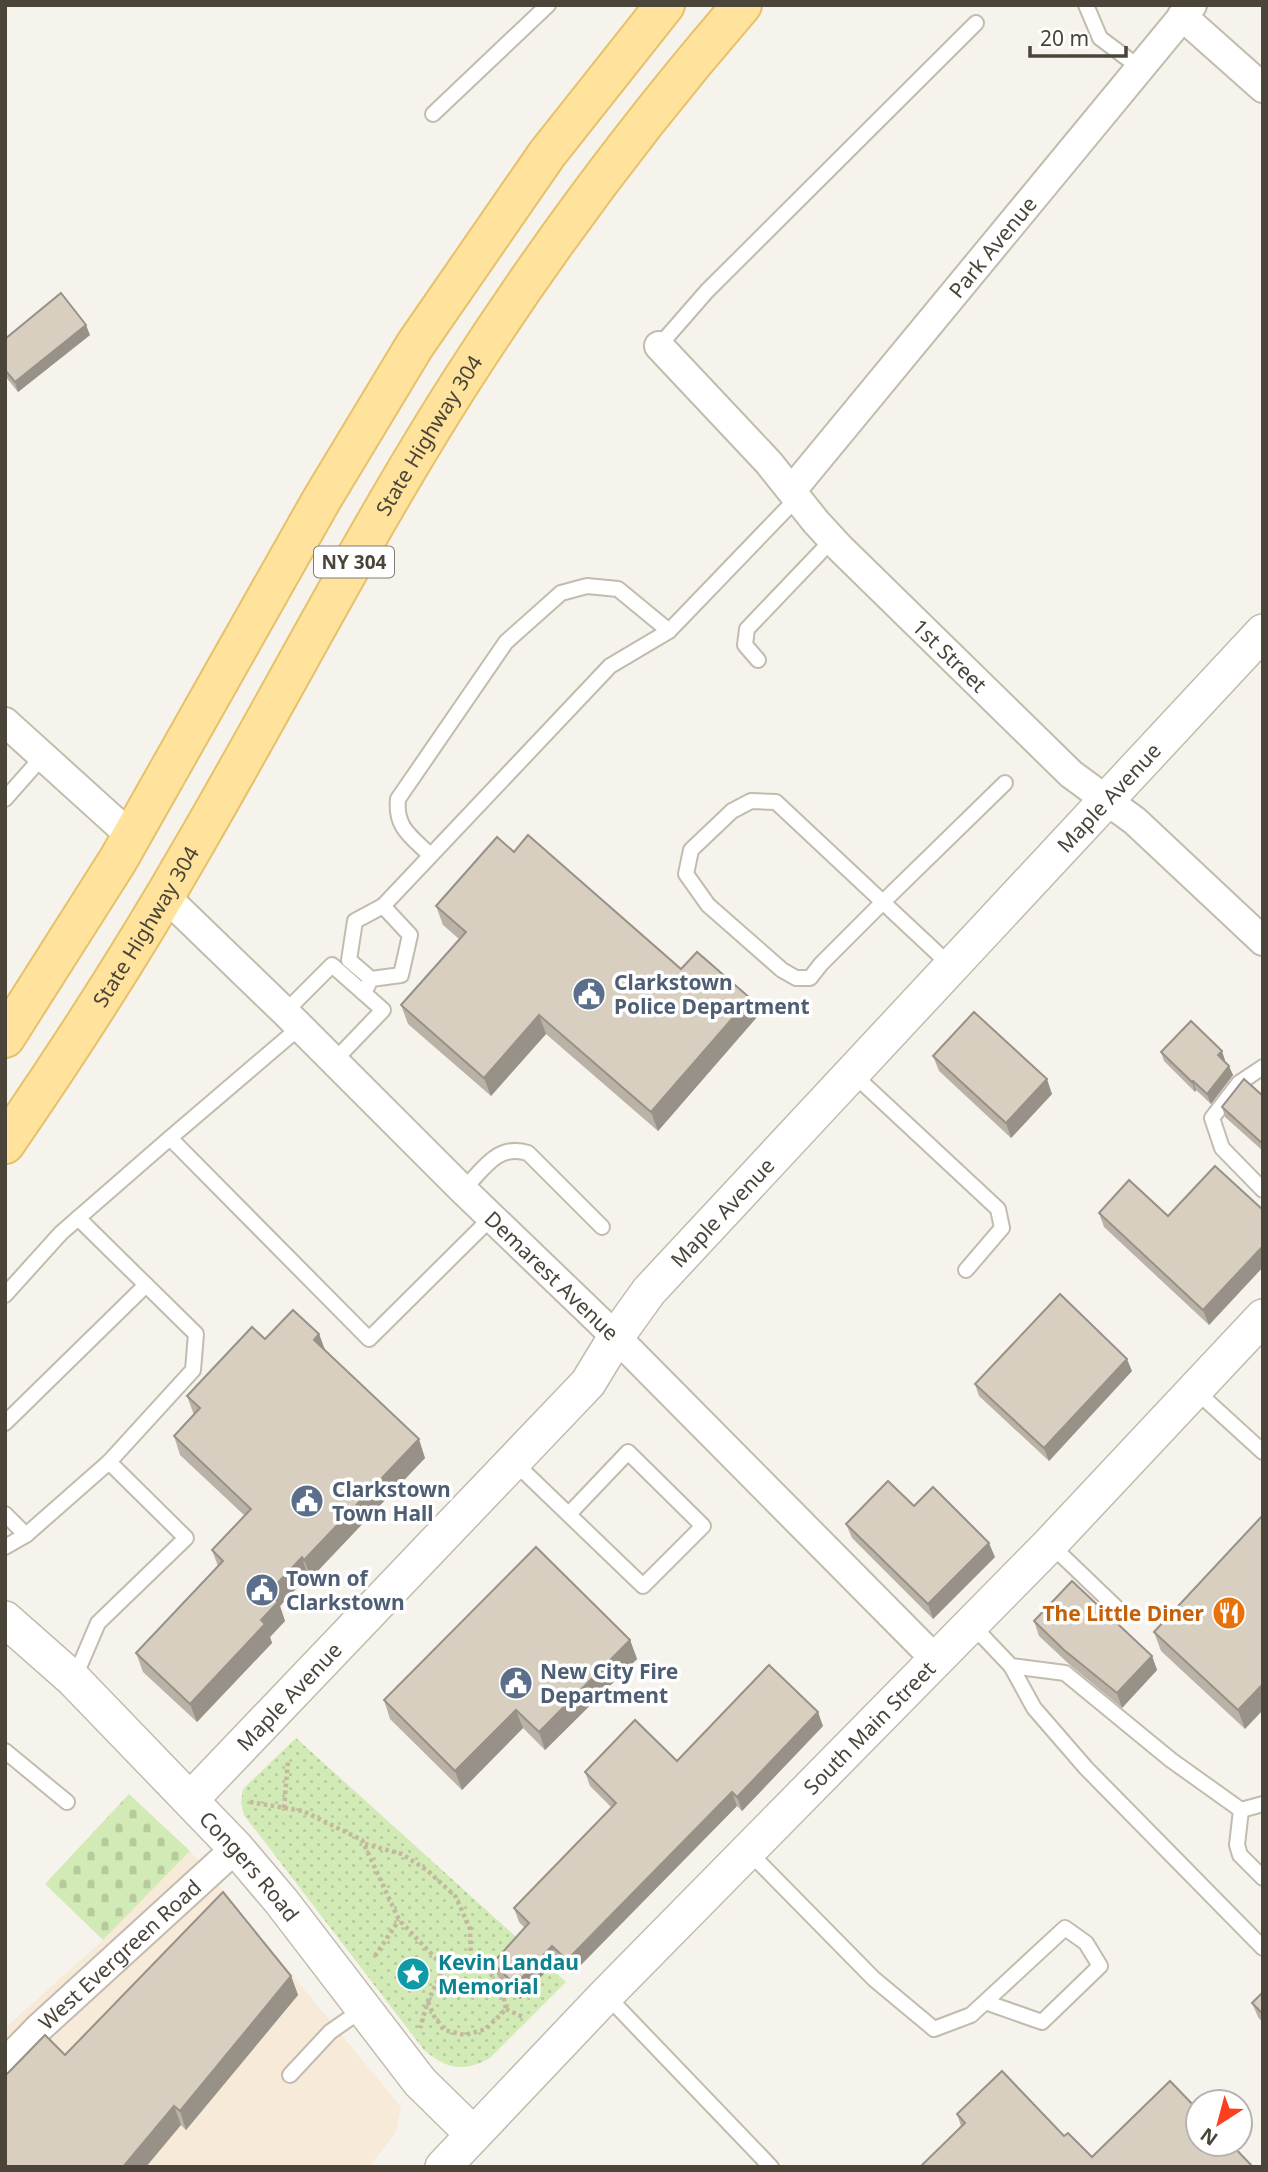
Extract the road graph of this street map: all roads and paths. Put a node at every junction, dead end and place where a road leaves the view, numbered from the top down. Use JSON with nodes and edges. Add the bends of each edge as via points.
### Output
{"nodes":[{"id":1,"x":548,"y":5,"type":"edge"},
{"id":2,"x":665,"y":5,"type":"edge"},
{"id":3,"x":742,"y":5,"type":"edge"},
{"id":4,"x":1086,"y":5,"type":"edge"},
{"id":5,"x":1187,"y":11,"type":"edge"},
{"id":6,"x":976,"y":23,"type":"dead end"},
{"id":7,"x":1140,"y":68,"type":"junction"},
{"id":8,"x":1263,"y":88,"type":"edge"},
{"id":9,"x":433,"y":114,"type":"dead end"},
{"id":10,"x":659,"y":346,"type":"joint"},
{"id":11,"x":795,"y":494,"type":"junction"},
{"id":12,"x":832,"y":540,"type":"junction"},
{"id":13,"x":669,"y":631,"type":"junction"},
{"id":14,"x":1263,"y":632,"type":"edge"},
{"id":15,"x":758,"y":660,"type":"dead end"},
{"id":16,"x":5,"y":722,"type":"edge"},
{"id":17,"x":43,"y":756,"type":"junction"},
{"id":18,"x":1005,"y":783,"type":"dead end"},
{"id":19,"x":5,"y":799,"type":"edge"},
{"id":20,"x":1105,"y":799,"type":"junction"},
{"id":21,"x":132,"y":836,"type":"junction"},
{"id":22,"x":430,"y":855,"type":"junction"},
{"id":23,"x":165,"y":896,"type":"junction"},
{"id":24,"x":883,"y":902,"type":"junction"},
{"id":25,"x":383,"y":906,"type":"junction"},
{"id":26,"x":1263,"y":941,"type":"edge"},
{"id":27,"x":951,"y":966,"type":"junction"},
{"id":28,"x":371,"y":979,"type":"junction"},
{"id":29,"x":364,"y":993,"type":"junction"},
{"id":30,"x":293,"y":1020,"type":"junction"},
{"id":31,"x":5,"y":1038,"type":"edge"},
{"id":32,"x":334,"y":1061,"type":"junction"},
{"id":33,"x":1263,"y":1066,"type":"edge"},
{"id":34,"x":852,"y":1073,"type":"junction"},
{"id":35,"x":170,"y":1138,"type":"junction"},
{"id":36,"x":5,"y":1144,"type":"edge"},
{"id":37,"x":1263,"y":1190,"type":"edge"},
{"id":38,"x":463,"y":1191,"type":"junction"},
{"id":39,"x":78,"y":1218,"type":"junction"},
{"id":40,"x":491,"y":1218,"type":"junction"},
{"id":41,"x":602,"y":1227,"type":"dead end"},
{"id":42,"x":966,"y":1270,"type":"dead end"},
{"id":43,"x":146,"y":1285,"type":"junction"},
{"id":44,"x":5,"y":1295,"type":"edge"},
{"id":45,"x":1263,"y":1317,"type":"edge"},
{"id":46,"x":616,"y":1337,"type":"junction"},
{"id":47,"x":1195,"y":1390,"type":"junction"},
{"id":48,"x":5,"y":1423,"type":"edge"},
{"id":49,"x":1263,"y":1452,"type":"edge"},
{"id":50,"x":513,"y":1461,"type":"junction"},
{"id":51,"x":109,"y":1462,"type":"junction"},
{"id":52,"x":5,"y":1514,"type":"edge"},
{"id":53,"x":569,"y":1514,"type":"junction"},
{"id":54,"x":26,"y":1535,"type":"junction"},
{"id":55,"x":1050,"y":1544,"type":"junction"},
{"id":56,"x":5,"y":1547,"type":"edge"},
{"id":57,"x":1123,"y":1614,"type":"dead end"},
{"id":58,"x":5,"y":1619,"type":"edge"},
{"id":59,"x":972,"y":1625,"type":"junction"},
{"id":60,"x":937,"y":1661,"type":"junction"},
{"id":61,"x":1011,"y":1666,"type":"junction"},
{"id":62,"x":74,"y":1680,"type":"junction"},
{"id":63,"x":5,"y":1751,"type":"edge"},
{"id":64,"x":288,"y":1761,"type":"dead end"},
{"id":65,"x":191,"y":1800,"type":"junction"},
{"id":66,"x":67,"y":1802,"type":"dead end"},
{"id":67,"x":250,"y":1802,"type":"dead end"},
{"id":68,"x":1263,"y":1804,"type":"edge"},
{"id":69,"x":284,"y":1808,"type":"junction"},
{"id":70,"x":1241,"y":1810,"type":"junction"},
{"id":71,"x":364,"y":1844,"type":"junction"},
{"id":72,"x":236,"y":1847,"type":"junction"},
{"id":73,"x":748,"y":1851,"type":"junction"},
{"id":74,"x":1263,"y":1878,"type":"edge"},
{"id":75,"x":399,"y":1920,"type":"junction"},
{"id":76,"x":1263,"y":1948,"type":"edge"},
{"id":77,"x":375,"y":1956,"type":"dead end"},
{"id":78,"x":471,"y":1962,"type":"junction"},
{"id":79,"x":444,"y":1967,"type":"junction"},
{"id":80,"x":606,"y":1995,"type":"junction"},
{"id":81,"x":428,"y":2001,"type":"junction"},
{"id":82,"x":985,"y":2002,"type":"junction"},
{"id":83,"x":363,"y":2009,"type":"junction"},
{"id":84,"x":506,"y":2009,"type":"junction"},
{"id":85,"x":523,"y":2017,"type":"dead end"},
{"id":86,"x":419,"y":2031,"type":"dead end"},
{"id":87,"x":5,"y":2063,"type":"edge"},
{"id":88,"x":290,"y":2075,"type":"dead end"},
{"id":89,"x":473,"y":2134,"type":"junction"},
{"id":90,"x":443,"y":2167,"type":"edge"},
{"id":91,"x":771,"y":2167,"type":"edge"}],
"edges":[{"from":1,"to":9,"type":"lane"},
{"from":2,"to":21,"type":"main road","number":"NY 304","via":[[533,173],[415,345]]},
{"from":3,"to":23,"type":"main road","name":"State Highway 304","number":"NY 304","via":[[592,192],[460,383]]},
{"from":4,"to":7,"type":"lane","via":[[1100,38]]},
{"from":5,"to":7,"type":"street","name":"Park Avenue"},
{"from":5,"to":8,"type":"street"},
{"from":6,"to":10,"type":"lane","via":[[706,291]]},
{"from":7,"to":11,"type":"street","name":"Park Avenue"},
{"from":10,"to":11,"type":"street","name":"1st Street"},
{"from":11,"to":12,"type":"street","name":"1st Street"},
{"from":11,"to":13,"type":"lane"},
{"from":12,"to":15,"type":"lane","via":[[747,629],[745,645]]},
{"from":12,"to":20,"type":"street","name":"1st Street","via":[[1071,774]]},
{"from":13,"to":22,"type":"lane","via":[[610,666]]},
{"from":13,"to":22,"type":"lane","via":[[618,589],[587,586],[561,593],[506,642],[398,799],[403,828]]},
{"from":14,"to":20,"type":"street","name":"Maple Avenue"},
{"from":16,"to":17,"type":"street"},
{"from":17,"to":19,"type":"lane"},
{"from":17,"to":21,"type":"street"},
{"from":18,"to":24,"type":"lane"},
{"from":20,"to":26,"type":"street","name":"1st Street","via":[[1135,821]]},
{"from":20,"to":27,"type":"street","name":"Maple Avenue"},
{"from":21,"to":31,"type":"main road","number":"NY 304"},
{"from":22,"to":25,"type":"lane"},
{"from":23,"to":30,"type":"street","name":"Demarest Avenue"},
{"from":23,"to":36,"type":"main road","name":"State Highway 304","number":"NY 304"},
{"from":24,"to":24,"type":"lane","via":[[776,802],[751,802],[732,811],[691,850],[686,874],[708,905],[796,978],[810,978]]},
{"from":24,"to":27,"type":"lane"},
{"from":25,"to":28,"type":"lane","via":[[355,921],[349,960]]},
{"from":25,"to":28,"type":"lane","via":[[410,935],[401,975]]},
{"from":27,"to":34,"type":"street","name":"Maple Avenue"},
{"from":28,"to":29,"type":"lane"},
{"from":29,"to":30,"type":"lane","via":[[332,965]]},
{"from":29,"to":32,"type":"lane","via":[[383,1010]]},
{"from":30,"to":32,"type":"street","name":"Demarest Avenue"},
{"from":30,"to":35,"type":"lane"},
{"from":32,"to":38,"type":"street","name":"Demarest Avenue"},
{"from":33,"to":37,"type":"lane","via":[[1238,1083],[1212,1118],[1222,1148]]},
{"from":34,"to":42,"type":"lane","via":[[998,1209],[1002,1228]]},
{"from":34,"to":46,"type":"street","name":"Maple Avenue","via":[[649,1291]]},
{"from":35,"to":39,"type":"lane"},
{"from":35,"to":40,"type":"lane","via":[[369,1339]]},
{"from":38,"to":40,"type":"street","name":"Demarest Avenue"},
{"from":38,"to":41,"type":"lane","via":[[498,1153],[516,1149],[528,1153]]},
{"from":39,"to":43,"type":"lane"},
{"from":39,"to":44,"type":"lane"},
{"from":40,"to":46,"type":"street","name":"Demarest Avenue"},
{"from":43,"to":48,"type":"lane"},
{"from":43,"to":51,"type":"lane","via":[[196,1334],[193,1370]]},
{"from":45,"to":47,"type":"street","name":"South Main Street"},
{"from":46,"to":50,"type":"street","name":"Maple Avenue","via":[[588,1383]]},
{"from":46,"to":60,"type":"street","name":"Demarest Avenue"},
{"from":47,"to":49,"type":"lane"},
{"from":47,"to":55,"type":"street","name":"South Main Street"},
{"from":50,"to":53,"type":"lane"},
{"from":50,"to":65,"type":"street","name":"Maple Avenue"},
{"from":51,"to":54,"type":"lane"},
{"from":51,"to":62,"type":"lane","via":[[186,1538],[99,1623]]},
{"from":52,"to":54,"type":"lane"},
{"from":53,"to":53,"type":"lane","via":[[643,1586],[703,1525],[628,1452]]},
{"from":54,"to":56,"type":"lane"},
{"from":55,"to":57,"type":"lane"},
{"from":55,"to":59,"type":"street","name":"South Main Street"},
{"from":58,"to":62,"type":"street","name":"Congers Road"},
{"from":59,"to":60,"type":"street","name":"South Main Street"},
{"from":59,"to":61,"type":"lane"},
{"from":60,"to":73,"type":"street","name":"South Main Street"},
{"from":61,"to":70,"type":"lane","via":[[1065,1673],[1171,1760]]},
{"from":61,"to":76,"type":"lane","via":[[1034,1708],[1086,1768]]},
{"from":62,"to":65,"type":"street","name":"Congers Road"},
{"from":63,"to":66,"type":"lane"},
{"from":64,"to":69,"type":"path"},
{"from":65,"to":72,"type":"street","name":"Congers Road"},
{"from":67,"to":69,"type":"path"},
{"from":68,"to":70,"type":"lane"},
{"from":69,"to":71,"type":"path","via":[[303,1811]]},
{"from":70,"to":74,"type":"lane","via":[[1240,1856]]},
{"from":71,"to":75,"type":"path"},
{"from":71,"to":78,"type":"path","via":[[402,1854],[456,1898],[470,1929]]},
{"from":72,"to":83,"type":"street","name":"Congers Road"},
{"from":72,"to":87,"type":"street","name":"West Evergreen Road"},
{"from":73,"to":80,"type":"street","name":"South Main Street"},
{"from":73,"to":82,"type":"lane","via":[[874,1979],[934,2029],[971,2015]]},
{"from":75,"to":77,"type":"path"},
{"from":75,"to":79,"type":"path"},
{"from":78,"to":79,"type":"path"},
{"from":78,"to":84,"type":"path","via":[[484,1968],[502,1988]]},
{"from":79,"to":81,"type":"path"},
{"from":80,"to":89,"type":"street","name":"South Main Street"},
{"from":80,"to":91,"type":"lane"},
{"from":81,"to":84,"type":"path","via":[[444,2030],[465,2035],[486,2029]]},
{"from":81,"to":86,"type":"path"},
{"from":82,"to":82,"type":"lane","via":[[1065,1928],[1086,1943],[1100,1966],[1042,2022]]},
{"from":83,"to":88,"type":"lane","via":[[330,2032]]},
{"from":83,"to":89,"type":"street","name":"Congers Road","via":[[420,2082]]},
{"from":84,"to":85,"type":"path"},
{"from":89,"to":90,"type":"street","name":"South Main Street"}]}
